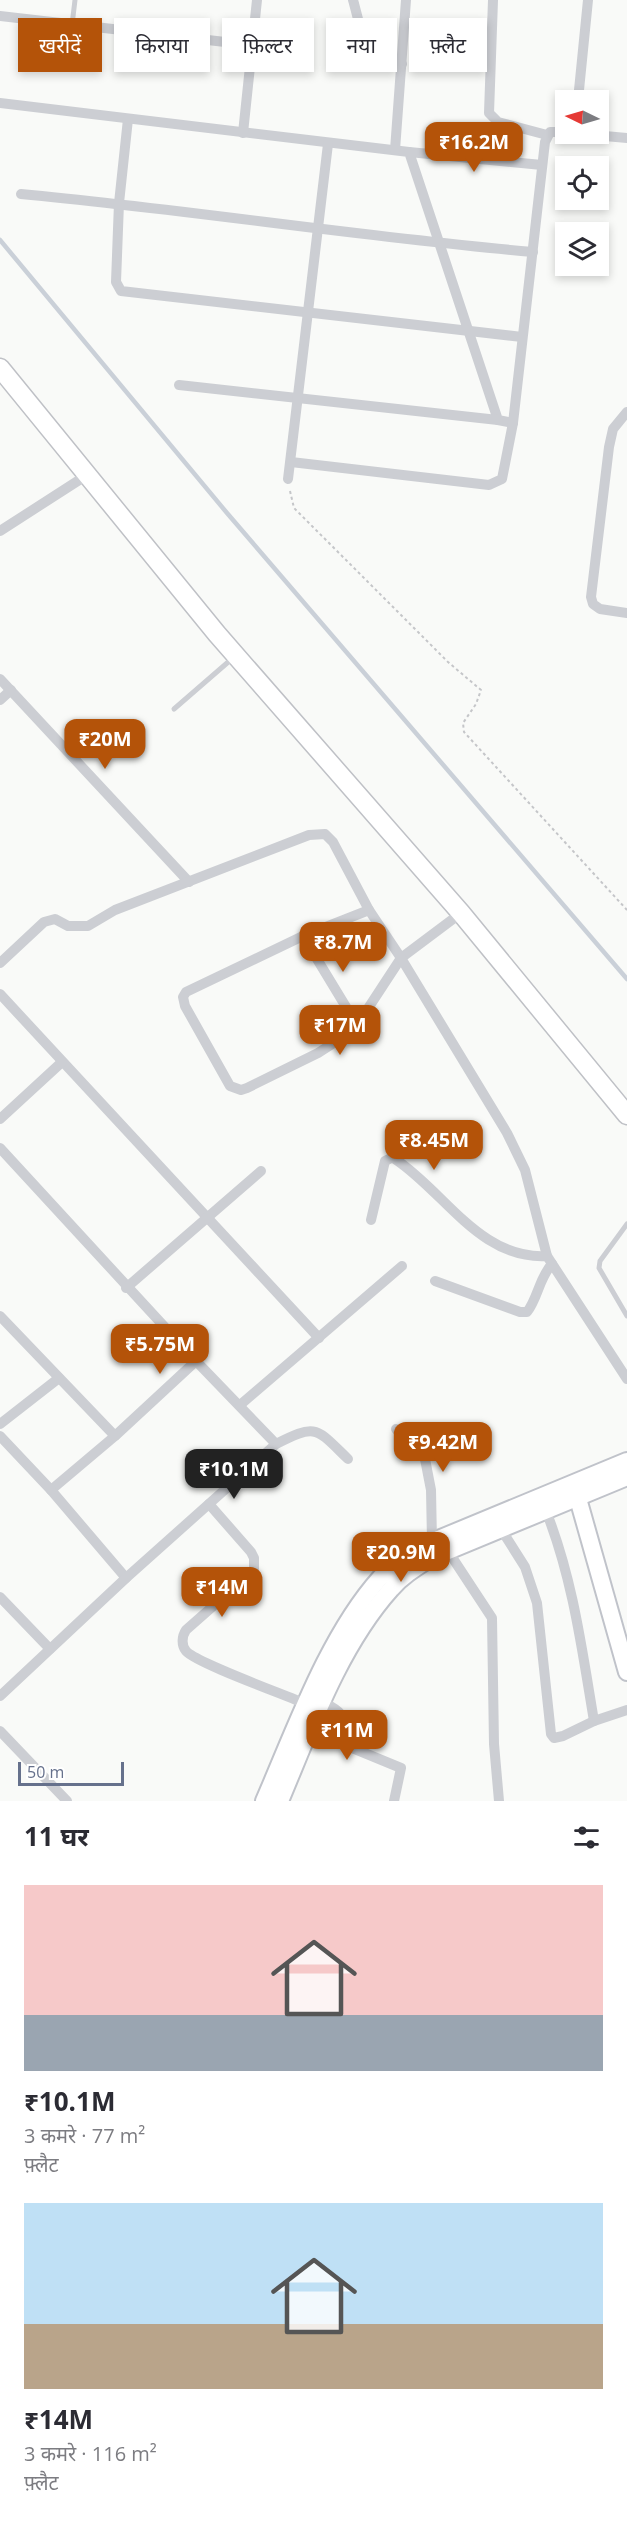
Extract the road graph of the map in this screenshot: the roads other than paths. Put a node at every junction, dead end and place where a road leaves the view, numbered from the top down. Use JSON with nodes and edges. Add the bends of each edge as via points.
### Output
{"nodes":[{"id":1,"x":75,"y":0,"type":"edge"},
{"id":2,"x":257,"y":0,"type":"edge"},
{"id":3,"x":353,"y":0,"type":"edge"},
{"id":4,"x":406,"y":0,"type":"edge"},
{"id":5,"x":493,"y":0,"type":"edge"},
{"id":6,"x":588,"y":0,"type":"edge"},
{"id":7,"x":0,"y":16,"type":"edge"},
{"id":8,"x":18,"y":18,"type":"edge"},
{"id":9,"x":73,"y":18,"type":"edge"},
{"id":10,"x":255,"y":18,"type":"edge"},
{"id":11,"x":102,"y":28,"type":"edge"},
{"id":12,"x":222,"y":42,"type":"edge"},
{"id":13,"x":402,"y":64,"type":"junction"},
{"id":14,"x":249,"y":72,"type":"edge"},
{"id":15,"x":579,"y":90,"type":"edge"},
{"id":16,"x":0,"y":103,"type":"edge"},
{"id":17,"x":128,"y":119,"type":"junction"},
{"id":18,"x":555,"y":132,"type":"edge"},
{"id":19,"x":243,"y":133,"type":"junction"},
{"id":20,"x":547,"y":135,"type":"junction"},
{"id":21,"x":609,"y":136,"type":"edge"},
{"id":22,"x":627,"y":138,"type":"edge"},
{"id":23,"x":328,"y":144,"type":"junction"},
{"id":24,"x":395,"y":150,"type":"junction"},
{"id":25,"x":409,"y":152,"type":"junction"},
{"id":26,"x":542,"y":165,"type":"junction"},
{"id":27,"x":21,"y":194,"type":"dead end"},
{"id":28,"x":119,"y":203,"type":"junction"},
{"id":29,"x":318,"y":227,"type":"junction"},
{"id":30,"x":440,"y":243,"type":"junction"},
{"id":31,"x":533,"y":252,"type":"junction"},
{"id":32,"x":309,"y":312,"type":"junction"},
{"id":33,"x":470,"y":332,"type":"junction"},
{"id":34,"x":522,"y":337,"type":"junction"},
{"id":35,"x":0,"y":368,"type":"edge"},
{"id":36,"x":179,"y":385,"type":"dead end"},
{"id":37,"x":299,"y":396,"type":"junction"},
{"id":38,"x":627,"y":412,"type":"edge"},
{"id":39,"x":498,"y":420,"type":"junction"},
{"id":40,"x":513,"y":423,"type":"junction"},
{"id":41,"x":291,"y":462,"type":"junction"},
{"id":42,"x":87,"y":475,"type":"junction"},
{"id":43,"x":288,"y":480,"type":"road end"},
{"id":44,"x":0,"y":531,"type":"edge"},
{"id":45,"x":627,"y":613,"type":"edge"},
{"id":46,"x":236,"y":655,"type":"junction"},
{"id":47,"x":0,"y":679,"type":"edge"},
{"id":48,"x":11,"y":690,"type":"junction"},
{"id":49,"x":0,"y":700,"type":"edge"},
{"id":50,"x":174,"y":709,"type":"dead end"},
{"id":51,"x":189,"y":882,"type":"junction"},
{"id":52,"x":369,"y":910,"type":"junction"},
{"id":53,"x":461,"y":913,"type":"junction"},
{"id":54,"x":303,"y":936,"type":"junction"},
{"id":55,"x":401,"y":957,"type":"junction"},
{"id":56,"x":0,"y":963,"type":"edge"},
{"id":57,"x":0,"y":994,"type":"edge"},
{"id":58,"x":357,"y":1025,"type":"junction"},
{"id":59,"x":62,"y":1062,"type":"junction"},
{"id":60,"x":627,"y":1115,"type":"edge"},
{"id":61,"x":0,"y":1119,"type":"edge"},
{"id":62,"x":0,"y":1148,"type":"edge"},
{"id":63,"x":261,"y":1172,"type":"dead end"},
{"id":64,"x":207,"y":1219,"type":"junction"},
{"id":65,"x":371,"y":1220,"type":"dead end"},
{"id":66,"x":627,"y":1224,"type":"edge"},
{"id":67,"x":549,"y":1260,"type":"junction"},
{"id":68,"x":402,"y":1266,"type":"dead end"},
{"id":69,"x":435,"y":1281,"type":"dead end"},
{"id":70,"x":126,"y":1288,"type":"junction"},
{"id":71,"x":627,"y":1316,"type":"edge"},
{"id":72,"x":1,"y":1319,"type":"edge"},
{"id":73,"x":319,"y":1338,"type":"junction"},
{"id":74,"x":196,"y":1361,"type":"junction"},
{"id":75,"x":59,"y":1378,"type":"junction"},
{"id":76,"x":627,"y":1379,"type":"edge"},
{"id":77,"x":240,"y":1405,"type":"junction"},
{"id":78,"x":0,"y":1424,"type":"edge"},
{"id":79,"x":396,"y":1429,"type":"dead end"},
{"id":80,"x":0,"y":1436,"type":"edge"},
{"id":81,"x":115,"y":1436,"type":"junction"},
{"id":82,"x":276,"y":1444,"type":"junction"},
{"id":83,"x":348,"y":1459,"type":"dead end"},
{"id":84,"x":627,"y":1461,"type":"edge"},
{"id":85,"x":627,"y":1477,"type":"edge"},
{"id":86,"x":51,"y":1490,"type":"junction"},
{"id":87,"x":576,"y":1491,"type":"junction"},
{"id":88,"x":209,"y":1504,"type":"junction"},
{"id":89,"x":546,"y":1511,"type":"junction"},
{"id":90,"x":501,"y":1529,"type":"junction"},
{"id":91,"x":432,"y":1541,"type":"junction"},
{"id":92,"x":448,"y":1551,"type":"junction"},
{"id":93,"x":126,"y":1578,"type":"junction"},
{"id":94,"x":0,"y":1597,"type":"edge"},
{"id":95,"x":50,"y":1648,"type":"junction"},
{"id":96,"x":627,"y":1672,"type":"edge"},
{"id":97,"x":0,"y":1696,"type":"edge"},
{"id":98,"x":323,"y":1702,"type":"junction"},
{"id":99,"x":306,"y":1704,"type":"junction"},
{"id":100,"x":627,"y":1710,"type":"edge"},
{"id":101,"x":594,"y":1721,"type":"junction"},
{"id":102,"x":0,"y":1731,"type":"edge"},
{"id":103,"x":67,"y":1801,"type":"edge"},
{"id":104,"x":264,"y":1801,"type":"edge"},
{"id":105,"x":280,"y":1801,"type":"edge"},
{"id":106,"x":394,"y":1801,"type":"edge"},
{"id":107,"x":499,"y":1801,"type":"edge"}],
"edges":[{"from":1,"to":9,"type":"lane"},
{"from":2,"to":10,"type":"street"},
{"from":3,"to":13,"type":"street","via":[[366,46],[372,54]]},
{"from":4,"to":13,"type":"street"},
{"from":5,"to":20,"type":"street","via":[[489,113],[498,122]]},
{"from":6,"to":15,"type":"street"},
{"from":7,"to":8,"type":"street"},
{"from":11,"to":12,"type":"street"},
{"from":13,"to":24,"type":"street"},
{"from":14,"to":19,"type":"street"},
{"from":16,"to":17,"type":"street"},
{"from":17,"to":19,"type":"street"},
{"from":17,"to":28,"type":"street"},
{"from":18,"to":20,"type":"street"},
{"from":19,"to":23,"type":"street"},
{"from":20,"to":26,"type":"street"},
{"from":21,"to":22,"type":"street"},
{"from":23,"to":24,"type":"street"},
{"from":23,"to":29,"type":"street"},
{"from":24,"to":25,"type":"street"},
{"from":25,"to":26,"type":"street"},
{"from":25,"to":30,"type":"street"},
{"from":26,"to":31,"type":"street"},
{"from":27,"to":28,"type":"street"},
{"from":28,"to":29,"type":"street"},
{"from":28,"to":32,"type":"street","via":[[116,282],[121,291]]},
{"from":29,"to":30,"type":"street"},
{"from":29,"to":32,"type":"street"},
{"from":30,"to":31,"type":"street"},
{"from":30,"to":33,"type":"street"},
{"from":31,"to":34,"type":"street"},
{"from":32,"to":33,"type":"street"},
{"from":32,"to":37,"type":"street"},
{"from":33,"to":34,"type":"street"},
{"from":33,"to":39,"type":"street"},
{"from":34,"to":40,"type":"street"},
{"from":35,"to":42,"type":"main road"},
{"from":36,"to":37,"type":"street"},
{"from":37,"to":39,"type":"street"},
{"from":37,"to":41,"type":"street"},
{"from":38,"to":45,"type":"street","via":[[613,429],[609,447],[591,597],[600,609]]},
{"from":39,"to":40,"type":"street"},
{"from":40,"to":41,"type":"street","via":[[502,479],[489,485]]},
{"from":41,"to":43,"type":"street"},
{"from":42,"to":44,"type":"street"},
{"from":42,"to":46,"type":"main road"},
{"from":46,"to":50,"type":"lane"},
{"from":46,"to":53,"type":"main road"},
{"from":47,"to":48,"type":"street"},
{"from":48,"to":49,"type":"street"},
{"from":48,"to":51,"type":"street"},
{"from":51,"to":52,"type":"street","via":[[309,835],[325,834]]},
{"from":51,"to":56,"type":"street","via":[[115,910],[88,926],[44,922]]},
{"from":52,"to":54,"type":"street"},
{"from":52,"to":55,"type":"street"},
{"from":53,"to":55,"type":"street"},
{"from":53,"to":60,"type":"main road"},
{"from":54,"to":58,"type":"street"},
{"from":54,"to":58,"type":"street","via":[[190,990],[183,997],[225,1080],[236,1089],[247,1088],[318,1053]]},
{"from":55,"to":58,"type":"street"},
{"from":55,"to":67,"type":"street","via":[[507,1133],[525,1170]]},
{"from":57,"to":59,"type":"street"},
{"from":59,"to":61,"type":"street"},
{"from":59,"to":64,"type":"street"},
{"from":62,"to":70,"type":"street"},
{"from":63,"to":64,"type":"street"},
{"from":64,"to":70,"type":"street"},
{"from":64,"to":73,"type":"street"},
{"from":65,"to":67,"type":"street","via":[[385,1161],[391,1158],[435,1191],[489,1242]]},
{"from":66,"to":71,"type":"lane","via":[[599,1268]]},
{"from":67,"to":69,"type":"street","via":[[532,1306],[526,1312]]},
{"from":67,"to":76,"type":"street"},
{"from":68,"to":73,"type":"street"},
{"from":70,"to":74,"type":"street"},
{"from":72,"to":75,"type":"street"},
{"from":73,"to":77,"type":"street"},
{"from":74,"to":77,"type":"street"},
{"from":74,"to":81,"type":"street"},
{"from":75,"to":78,"type":"street"},
{"from":75,"to":81,"type":"street"},
{"from":77,"to":82,"type":"street"},
{"from":79,"to":91,"type":"street","via":[[425,1459],[431,1490]]},
{"from":80,"to":86,"type":"street"},
{"from":81,"to":86,"type":"street"},
{"from":82,"to":83,"type":"street","via":[[312,1430]]},
{"from":82,"to":88,"type":"street"},
{"from":84,"to":87,"type":"main road"},
{"from":85,"to":87,"type":"main road"},
{"from":86,"to":93,"type":"street"},
{"from":87,"to":89,"type":"main road"},
{"from":87,"to":91,"type":"main road"},
{"from":87,"to":96,"type":"main road"},
{"from":88,"to":93,"type":"street"},
{"from":88,"to":99,"type":"street","via":[[251,1552],[254,1570],[186,1630],[184,1648],[208,1663]]},
{"from":89,"to":90,"type":"main road"},
{"from":89,"to":101,"type":"street","via":[[571,1588]]},
{"from":90,"to":92,"type":"main road"},
{"from":90,"to":101,"type":"street","via":[[525,1567],[537,1603],[551,1734],[559,1738]]},
{"from":91,"to":99,"type":"main road","via":[[394,1565],[366,1597],[347,1624]]},
{"from":92,"to":98,"type":"main road","via":[[403,1577],[384,1597],[359,1632]]},
{"from":92,"to":107,"type":"street","via":[[492,1618]]},
{"from":93,"to":95,"type":"street"},
{"from":94,"to":95,"type":"street"},
{"from":95,"to":97,"type":"street"},
{"from":98,"to":105,"type":"main road"},
{"from":98,"to":106,"type":"street","via":[[341,1713],[345,1745],[401,1768]]},
{"from":99,"to":104,"type":"main road"},
{"from":100,"to":101,"type":"street"},
{"from":102,"to":103,"type":"street"}]}
